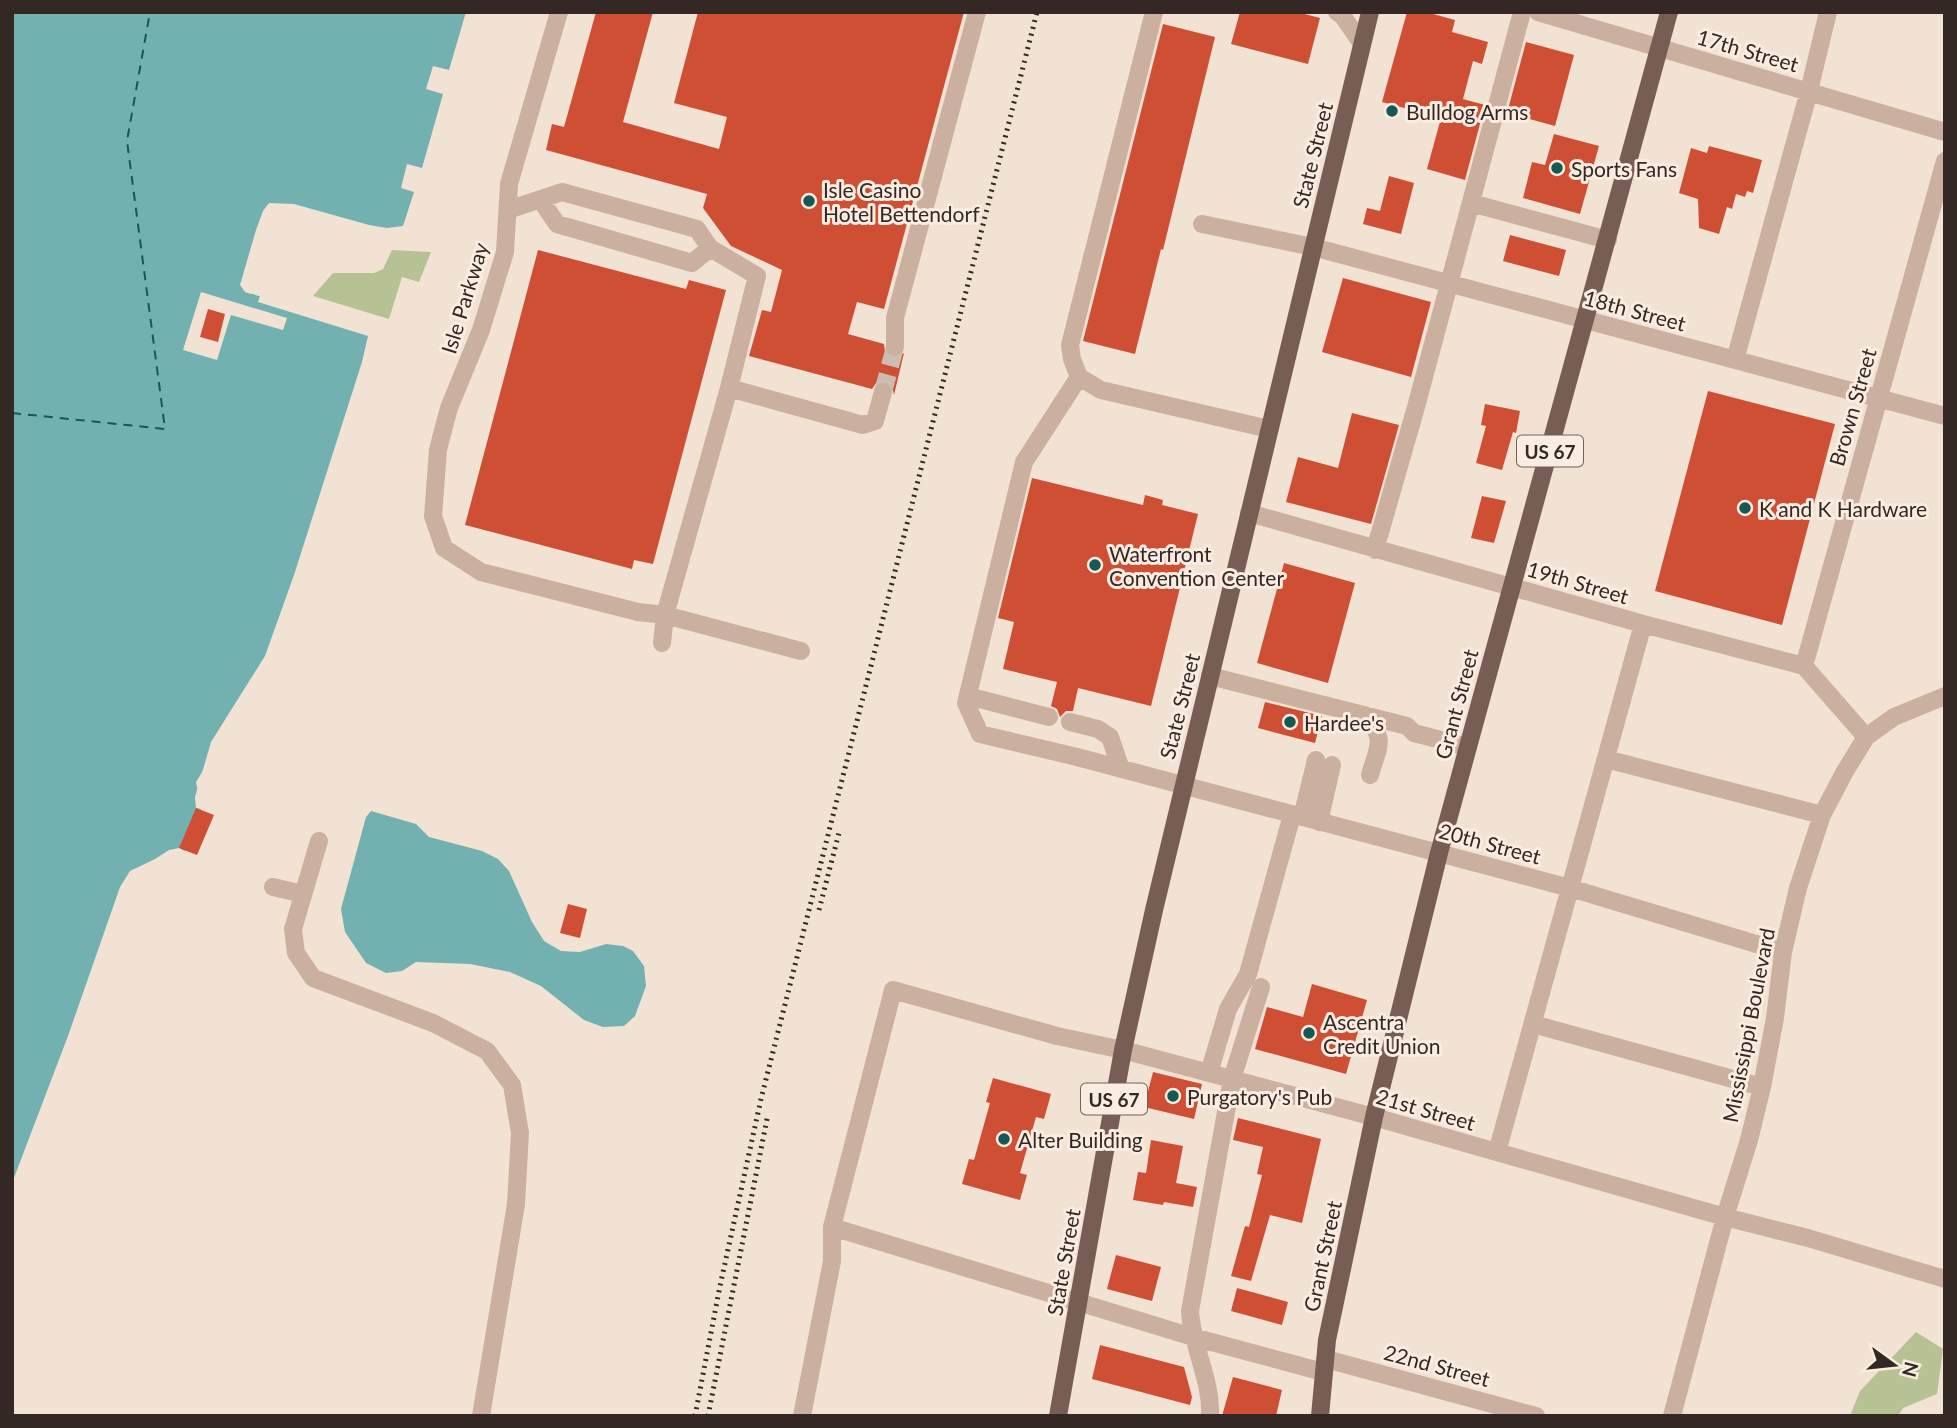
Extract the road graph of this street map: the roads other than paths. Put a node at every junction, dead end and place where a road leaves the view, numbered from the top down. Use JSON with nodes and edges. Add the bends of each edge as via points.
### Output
{"nodes":[{"id":1,"x":559,"y":12,"type":"edge"},
{"id":2,"x":977,"y":12,"type":"edge"},
{"id":3,"x":1154,"y":12,"type":"edge"},
{"id":4,"x":1337,"y":12,"type":"edge"},
{"id":5,"x":1370,"y":12,"type":"edge"},
{"id":6,"x":1522,"y":12,"type":"edge"},
{"id":7,"x":1538,"y":12,"type":"edge"},
{"id":8,"x":1669,"y":12,"type":"edge"},
{"id":9,"x":1828,"y":12,"type":"edge"},
{"id":10,"x":1362,"y":44,"type":"junction"},
{"id":11,"x":1660,"y":48,"type":"junction"},
{"id":12,"x":1809,"y":91,"type":"junction"},
{"id":13,"x":1945,"y":132,"type":"edge"},
{"id":14,"x":1945,"y":161,"type":"edge"},
{"id":15,"x":540,"y":199,"type":"junction"},
{"id":16,"x":1471,"y":203,"type":"junction"},
{"id":17,"x":508,"y":210,"type":"junction"},
{"id":18,"x":1202,"y":224,"type":"dead end"},
{"id":19,"x":1608,"y":240,"type":"junction"},
{"id":20,"x":1313,"y":247,"type":"junction"},
{"id":21,"x":710,"y":248,"type":"junction"},
{"id":22,"x":1448,"y":284,"type":"junction"},
{"id":23,"x":1585,"y":320,"type":"junction"},
{"id":24,"x":895,"y":346,"type":"tunnel mouth"},
{"id":25,"x":1735,"y":360,"type":"junction"},
{"id":26,"x":1079,"y":377,"type":"junction"},
{"id":27,"x":729,"y":388,"type":"junction"},
{"id":28,"x":883,"y":392,"type":"tunnel mouth"},
{"id":29,"x":1878,"y":399,"type":"junction"},
{"id":30,"x":1945,"y":416,"type":"edge"},
{"id":31,"x":1269,"y":429,"type":"junction"},
{"id":32,"x":1249,"y":513,"type":"junction"},
{"id":33,"x":1375,"y":550,"type":"junction"},
{"id":34,"x":1512,"y":587,"type":"junction"},
{"id":35,"x":665,"y":615,"type":"junction"},
{"id":36,"x":1643,"y":624,"type":"junction"},
{"id":37,"x":662,"y":643,"type":"dead end"},
{"id":38,"x":801,"y":651,"type":"dead end"},
{"id":39,"x":1804,"y":666,"type":"junction"},
{"id":40,"x":1210,"y":676,"type":"junction"},
{"id":41,"x":968,"y":696,"type":"junction"},
{"id":42,"x":1945,"y":696,"type":"edge"},
{"id":43,"x":1365,"y":715,"type":"junction"},
{"id":44,"x":1049,"y":717,"type":"dead end"},
{"id":45,"x":1070,"y":722,"type":"dead end"},
{"id":46,"x":1866,"y":737,"type":"junction"},
{"id":47,"x":1468,"y":747,"type":"junction"},
{"id":48,"x":1606,"y":759,"type":"junction"},
{"id":49,"x":1324,"y":762,"type":"dead end"},
{"id":50,"x":1121,"y":769,"type":"junction"},
{"id":51,"x":1370,"y":775,"type":"dead end"},
{"id":52,"x":1183,"y":786,"type":"junction"},
{"id":53,"x":1822,"y":815,"type":"junction"},
{"id":54,"x":1304,"y":818,"type":"junction"},
{"id":55,"x":319,"y":841,"type":"dead end"},
{"id":56,"x":1439,"y":853,"type":"junction"},
{"id":57,"x":273,"y":887,"type":"dead end"},
{"id":58,"x":1570,"y":888,"type":"junction"},
{"id":59,"x":303,"y":894,"type":"junction"},
{"id":60,"x":1783,"y":952,"type":"junction"},
{"id":61,"x":1261,"y":987,"type":"dead end"},
{"id":62,"x":1533,"y":1024,"type":"junction"},
{"id":63,"x":1123,"y":1050,"type":"junction"},
{"id":64,"x":1209,"y":1073,"type":"junction"},
{"id":65,"x":1232,"y":1079,"type":"junction"},
{"id":66,"x":1762,"y":1087,"type":"junction"},
{"id":67,"x":1374,"y":1117,"type":"junction"},
{"id":68,"x":1497,"y":1152,"type":"junction"},
{"id":69,"x":1725,"y":1217,"type":"junction"},
{"id":70,"x":832,"y":1227,"type":"junction"},
{"id":71,"x":1945,"y":1279,"type":"edge"},
{"id":72,"x":1079,"y":1301,"type":"junction"},
{"id":73,"x":1194,"y":1337,"type":"junction"},
{"id":74,"x":1324,"y":1365,"type":"junction"},
{"id":75,"x":481,"y":1416,"type":"edge"},
{"id":76,"x":802,"y":1416,"type":"edge"},
{"id":77,"x":1058,"y":1416,"type":"edge"},
{"id":78,"x":1210,"y":1416,"type":"edge"},
{"id":79,"x":1321,"y":1416,"type":"edge"},
{"id":80,"x":1536,"y":1416,"type":"edge"},
{"id":81,"x":1672,"y":1416,"type":"edge"}],
"edges":[{"from":1,"to":17,"type":"street","name":"Isle Parkway","via":[[509,184]]},
{"from":2,"to":24,"type":"street","via":[[895,317]]},
{"from":3,"to":26,"type":"street","via":[[1070,345]]},
{"from":4,"to":10,"type":"street"},
{"from":5,"to":10,"type":"main road","name":"State Street","number":"US 67"},
{"from":6,"to":16,"type":"street"},
{"from":7,"to":11,"type":"street","name":"17th Street"},
{"from":8,"to":11,"type":"main road","name":"Grant Street","number":"US 67"},
{"from":9,"to":12,"type":"street"},
{"from":10,"to":20,"type":"main road","name":"State Street","number":"US 67"},
{"from":11,"to":12,"type":"street","name":"17th Street"},
{"from":11,"to":19,"type":"main road","name":"Grant Street","number":"US 67"},
{"from":12,"to":13,"type":"street","name":"17th Street"},
{"from":12,"to":25,"type":"street"},
{"from":14,"to":29,"type":"street","name":"Brown Street"},
{"from":15,"to":17,"type":"street"},
{"from":15,"to":21,"type":"street","via":[[562,192],[697,229]]},
{"from":15,"to":21,"type":"street","via":[[557,224],[692,263]]},
{"from":16,"to":19,"type":"street"},
{"from":16,"to":22,"type":"street"},
{"from":17,"to":35,"type":"street","name":"Isle Parkway","via":[[505,252],[438,450],[433,516],[444,548],[481,572]]},
{"from":18,"to":20,"type":"street","name":"18th Street"},
{"from":19,"to":23,"type":"main road","name":"Grant Street","number":"US 67"},
{"from":20,"to":22,"type":"street","name":"18th Street"},
{"from":20,"to":31,"type":"main road","name":"State Street","number":"US 67"},
{"from":21,"to":27,"type":"street","via":[[757,276]]},
{"from":22,"to":23,"type":"street","name":"18th Street"},
{"from":22,"to":33,"type":"street"},
{"from":23,"to":25,"type":"street","name":"18th Street"},
{"from":23,"to":34,"type":"main road","name":"Grant Street","number":"US 67"},
{"from":25,"to":29,"type":"street","name":"18th Street"},
{"from":26,"to":31,"type":"street","via":[[1101,390]]},
{"from":26,"to":41,"type":"street","via":[[1024,463]]},
{"from":27,"to":28,"type":"street","via":[[863,425],[875,421]]},
{"from":27,"to":35,"type":"street"},
{"from":29,"to":30,"type":"street","name":"18th Street"},
{"from":29,"to":39,"type":"street","name":"Brown Street"},
{"from":31,"to":32,"type":"main road","name":"State Street","number":"US 67"},
{"from":32,"to":33,"type":"street","name":"19th Street"},
{"from":32,"to":40,"type":"main road","name":"State Street","number":"US 67"},
{"from":33,"to":34,"type":"street","name":"19th Street"},
{"from":34,"to":36,"type":"street","name":"19th Street"},
{"from":34,"to":47,"type":"main road","name":"Grant Street","number":"US 67"},
{"from":35,"to":37,"type":"street"},
{"from":35,"to":38,"type":"street"},
{"from":36,"to":39,"type":"street","name":"19th Street"},
{"from":36,"to":48,"type":"street"},
{"from":39,"to":46,"type":"street"},
{"from":40,"to":43,"type":"street"},
{"from":40,"to":52,"type":"main road","name":"State Street","number":"US 67"},
{"from":41,"to":44,"type":"street"},
{"from":41,"to":50,"type":"street","name":"20th Street","via":[[966,702],[980,734]]},
{"from":42,"to":46,"type":"street","name":"Mississippi Boulevard","via":[[1894,717]]},
{"from":43,"to":47,"type":"street"},
{"from":43,"to":51,"type":"street","via":[[1380,741]]},
{"from":45,"to":50,"type":"street","via":[[1110,737]]},
{"from":46,"to":53,"type":"street","name":"Mississippi Boulevard"},
{"from":47,"to":56,"type":"main road","name":"Grant Street","number":"US 67"},
{"from":48,"to":53,"type":"street"},
{"from":48,"to":58,"type":"street"},
{"from":49,"to":54,"type":"street"},
{"from":50,"to":52,"type":"street","name":"20th Street"},
{"from":52,"to":54,"type":"street","name":"20th Street"},
{"from":52,"to":63,"type":"main road","name":"State Street","number":"US 67"},
{"from":53,"to":60,"type":"street","name":"Mississippi Boulevard"},
{"from":54,"to":56,"type":"street","name":"20th Street"},
{"from":54,"to":64,"type":"street","via":[[1248,974],[1228,1009]]},
{"from":55,"to":59,"type":"street"},
{"from":56,"to":58,"type":"street","name":"20th Street"},
{"from":56,"to":67,"type":"main road","name":"Grant Street","number":"US 67"},
{"from":57,"to":59,"type":"street"},
{"from":58,"to":60,"type":"street","name":"20th Street"},
{"from":58,"to":62,"type":"street"},
{"from":59,"to":75,"type":"street","via":[[293,929],[296,953],[313,978],[433,1023],[487,1051],[512,1085],[520,1133],[516,1204]]},
{"from":60,"to":66,"type":"street","name":"Mississippi Boulevard"},
{"from":61,"to":65,"type":"street"},
{"from":62,"to":66,"type":"street"},
{"from":62,"to":68,"type":"street"},
{"from":63,"to":64,"type":"street","name":"21st Street"},
{"from":63,"to":70,"type":"street","name":"21st Street","via":[[1057,1037],[892,990]]},
{"from":63,"to":72,"type":"main road","name":"State Street","number":"US 67"},
{"from":64,"to":65,"type":"street","name":"21st Street"},
{"from":65,"to":67,"type":"street","name":"21st Street"},
{"from":65,"to":73,"type":"street","via":[[1190,1311]]},
{"from":66,"to":69,"type":"street","name":"Mississippi Boulevard"},
{"from":67,"to":68,"type":"street","name":"21st Street"},
{"from":67,"to":74,"type":"main road","name":"Grant Street","number":"US 67"},
{"from":68,"to":69,"type":"street","name":"21st Street"},
{"from":69,"to":71,"type":"street","name":"21st Street"},
{"from":69,"to":81,"type":"street","name":"Mississippi Boulevard"},
{"from":70,"to":72,"type":"street","name":"22nd Street"},
{"from":70,"to":76,"type":"street","via":[[832,1261]]},
{"from":72,"to":73,"type":"street","name":"22nd Street"},
{"from":72,"to":77,"type":"main road","name":"State Street","number":"US 67"},
{"from":73,"to":74,"type":"street","name":"22nd Street"},
{"from":73,"to":78,"type":"street"},
{"from":74,"to":79,"type":"main road","name":"Grant Street","number":"US 67"},
{"from":74,"to":80,"type":"street","name":"22nd Street"}]}
